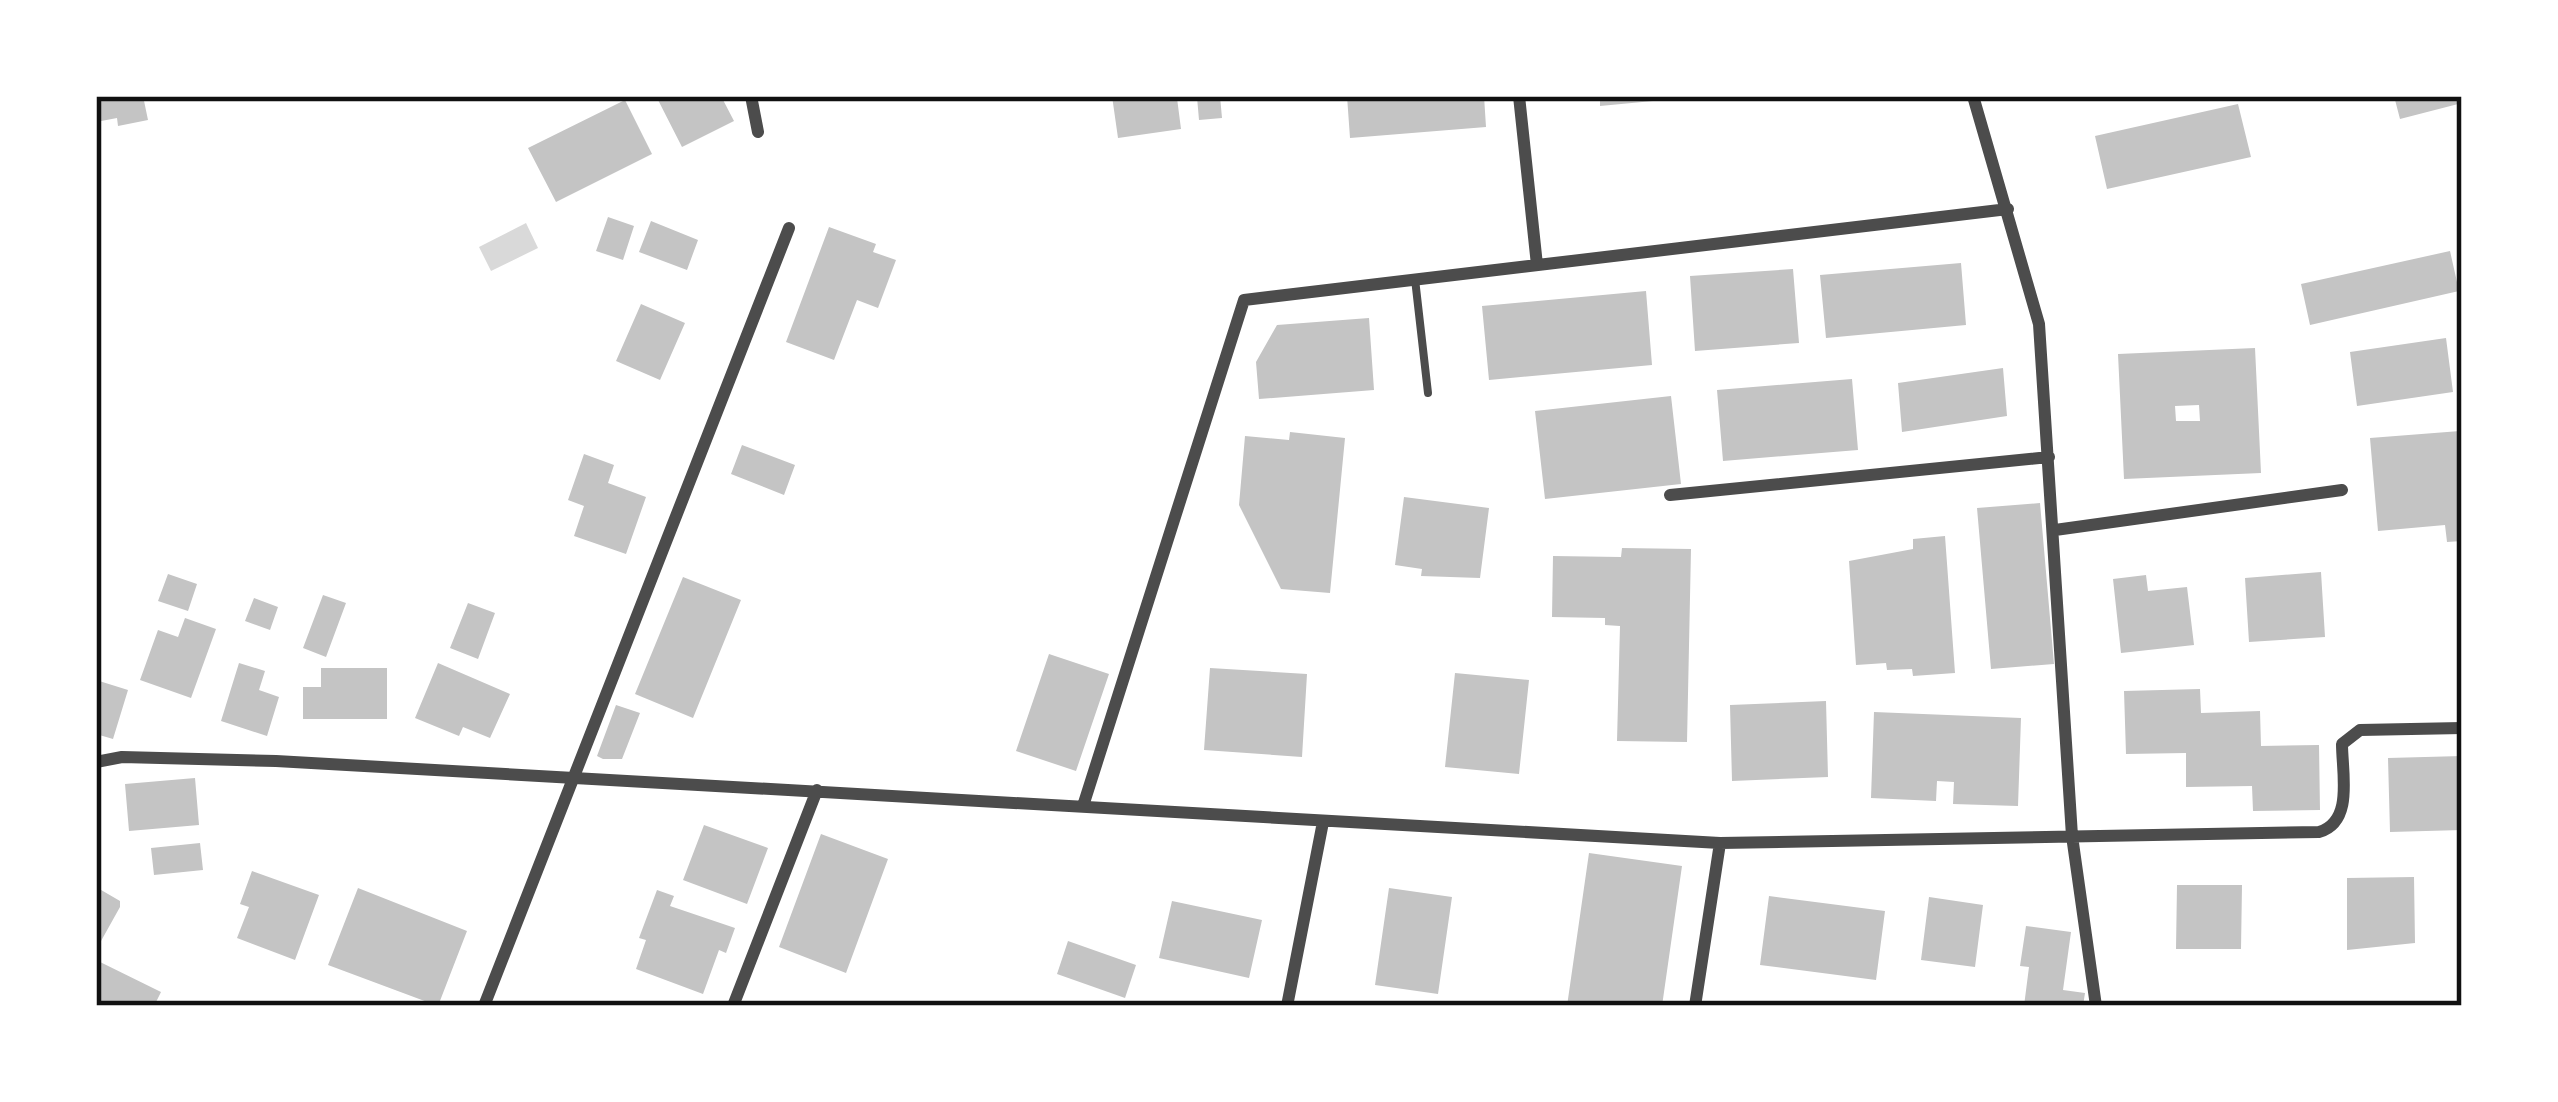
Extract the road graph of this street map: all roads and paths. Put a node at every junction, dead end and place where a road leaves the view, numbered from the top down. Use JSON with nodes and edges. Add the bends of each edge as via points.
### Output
{"nodes":[{"id":1,"x":751,"y":96,"type":"edge"},
{"id":2,"x":1519,"y":96,"type":"edge"},
{"id":3,"x":1973,"y":96,"type":"edge"},
{"id":4,"x":758,"y":132,"type":"dead end"},
{"id":5,"x":2008,"y":209,"type":"junction"},
{"id":6,"x":789,"y":228,"type":"dead end"},
{"id":7,"x":1537,"y":265,"type":"junction"},
{"id":8,"x":1415,"y":279,"type":"junction"},
{"id":9,"x":1427,"y":393,"type":"dead end"},
{"id":10,"x":2050,"y":457,"type":"junction"},
{"id":11,"x":2342,"y":490,"type":"dead end"},
{"id":12,"x":1670,"y":495,"type":"dead end"},
{"id":13,"x":2055,"y":530,"type":"junction"},
{"id":14,"x":2462,"y":728,"type":"edge"},
{"id":15,"x":96,"y":762,"type":"edge"},
{"id":16,"x":573,"y":779,"type":"junction"},
{"id":17,"x":817,"y":790,"type":"junction"},
{"id":18,"x":1083,"y":806,"type":"junction"},
{"id":19,"x":1323,"y":822,"type":"junction"},
{"id":20,"x":2072,"y":836,"type":"junction"},
{"id":21,"x":1720,"y":843,"type":"junction"},
{"id":22,"x":484,"y":1006,"type":"edge"},
{"id":23,"x":733,"y":1006,"type":"edge"},
{"id":24,"x":1287,"y":1006,"type":"edge"},
{"id":25,"x":1695,"y":1006,"type":"edge"},
{"id":26,"x":2096,"y":1006,"type":"edge"}],
"edges":[{"from":1,"to":4,"type":"street"},
{"from":2,"to":7,"type":"street"},
{"from":3,"to":5,"type":"street"},
{"from":5,"to":7,"type":"street"},
{"from":5,"to":10,"type":"street","via":[[2036,308]]},
{"from":6,"to":16,"type":"street"},
{"from":7,"to":8,"type":"street"},
{"from":8,"to":9,"type":"lane"},
{"from":8,"to":18,"type":"street","via":[[1244,300]]},
{"from":10,"to":12,"type":"street"},
{"from":10,"to":13,"type":"street"},
{"from":11,"to":13,"type":"street"},
{"from":13,"to":20,"type":"street"},
{"from":14,"to":20,"type":"street","via":[[2348,735],[2342,810],[2328,830]]},
{"from":15,"to":16,"type":"street","via":[[276,760]]},
{"from":16,"to":17,"type":"street"},
{"from":16,"to":22,"type":"street"},
{"from":17,"to":18,"type":"street"},
{"from":17,"to":23,"type":"street"},
{"from":18,"to":19,"type":"street"},
{"from":19,"to":21,"type":"street"},
{"from":19,"to":24,"type":"street"},
{"from":20,"to":21,"type":"street"},
{"from":20,"to":26,"type":"street"},
{"from":21,"to":25,"type":"street"}]}
